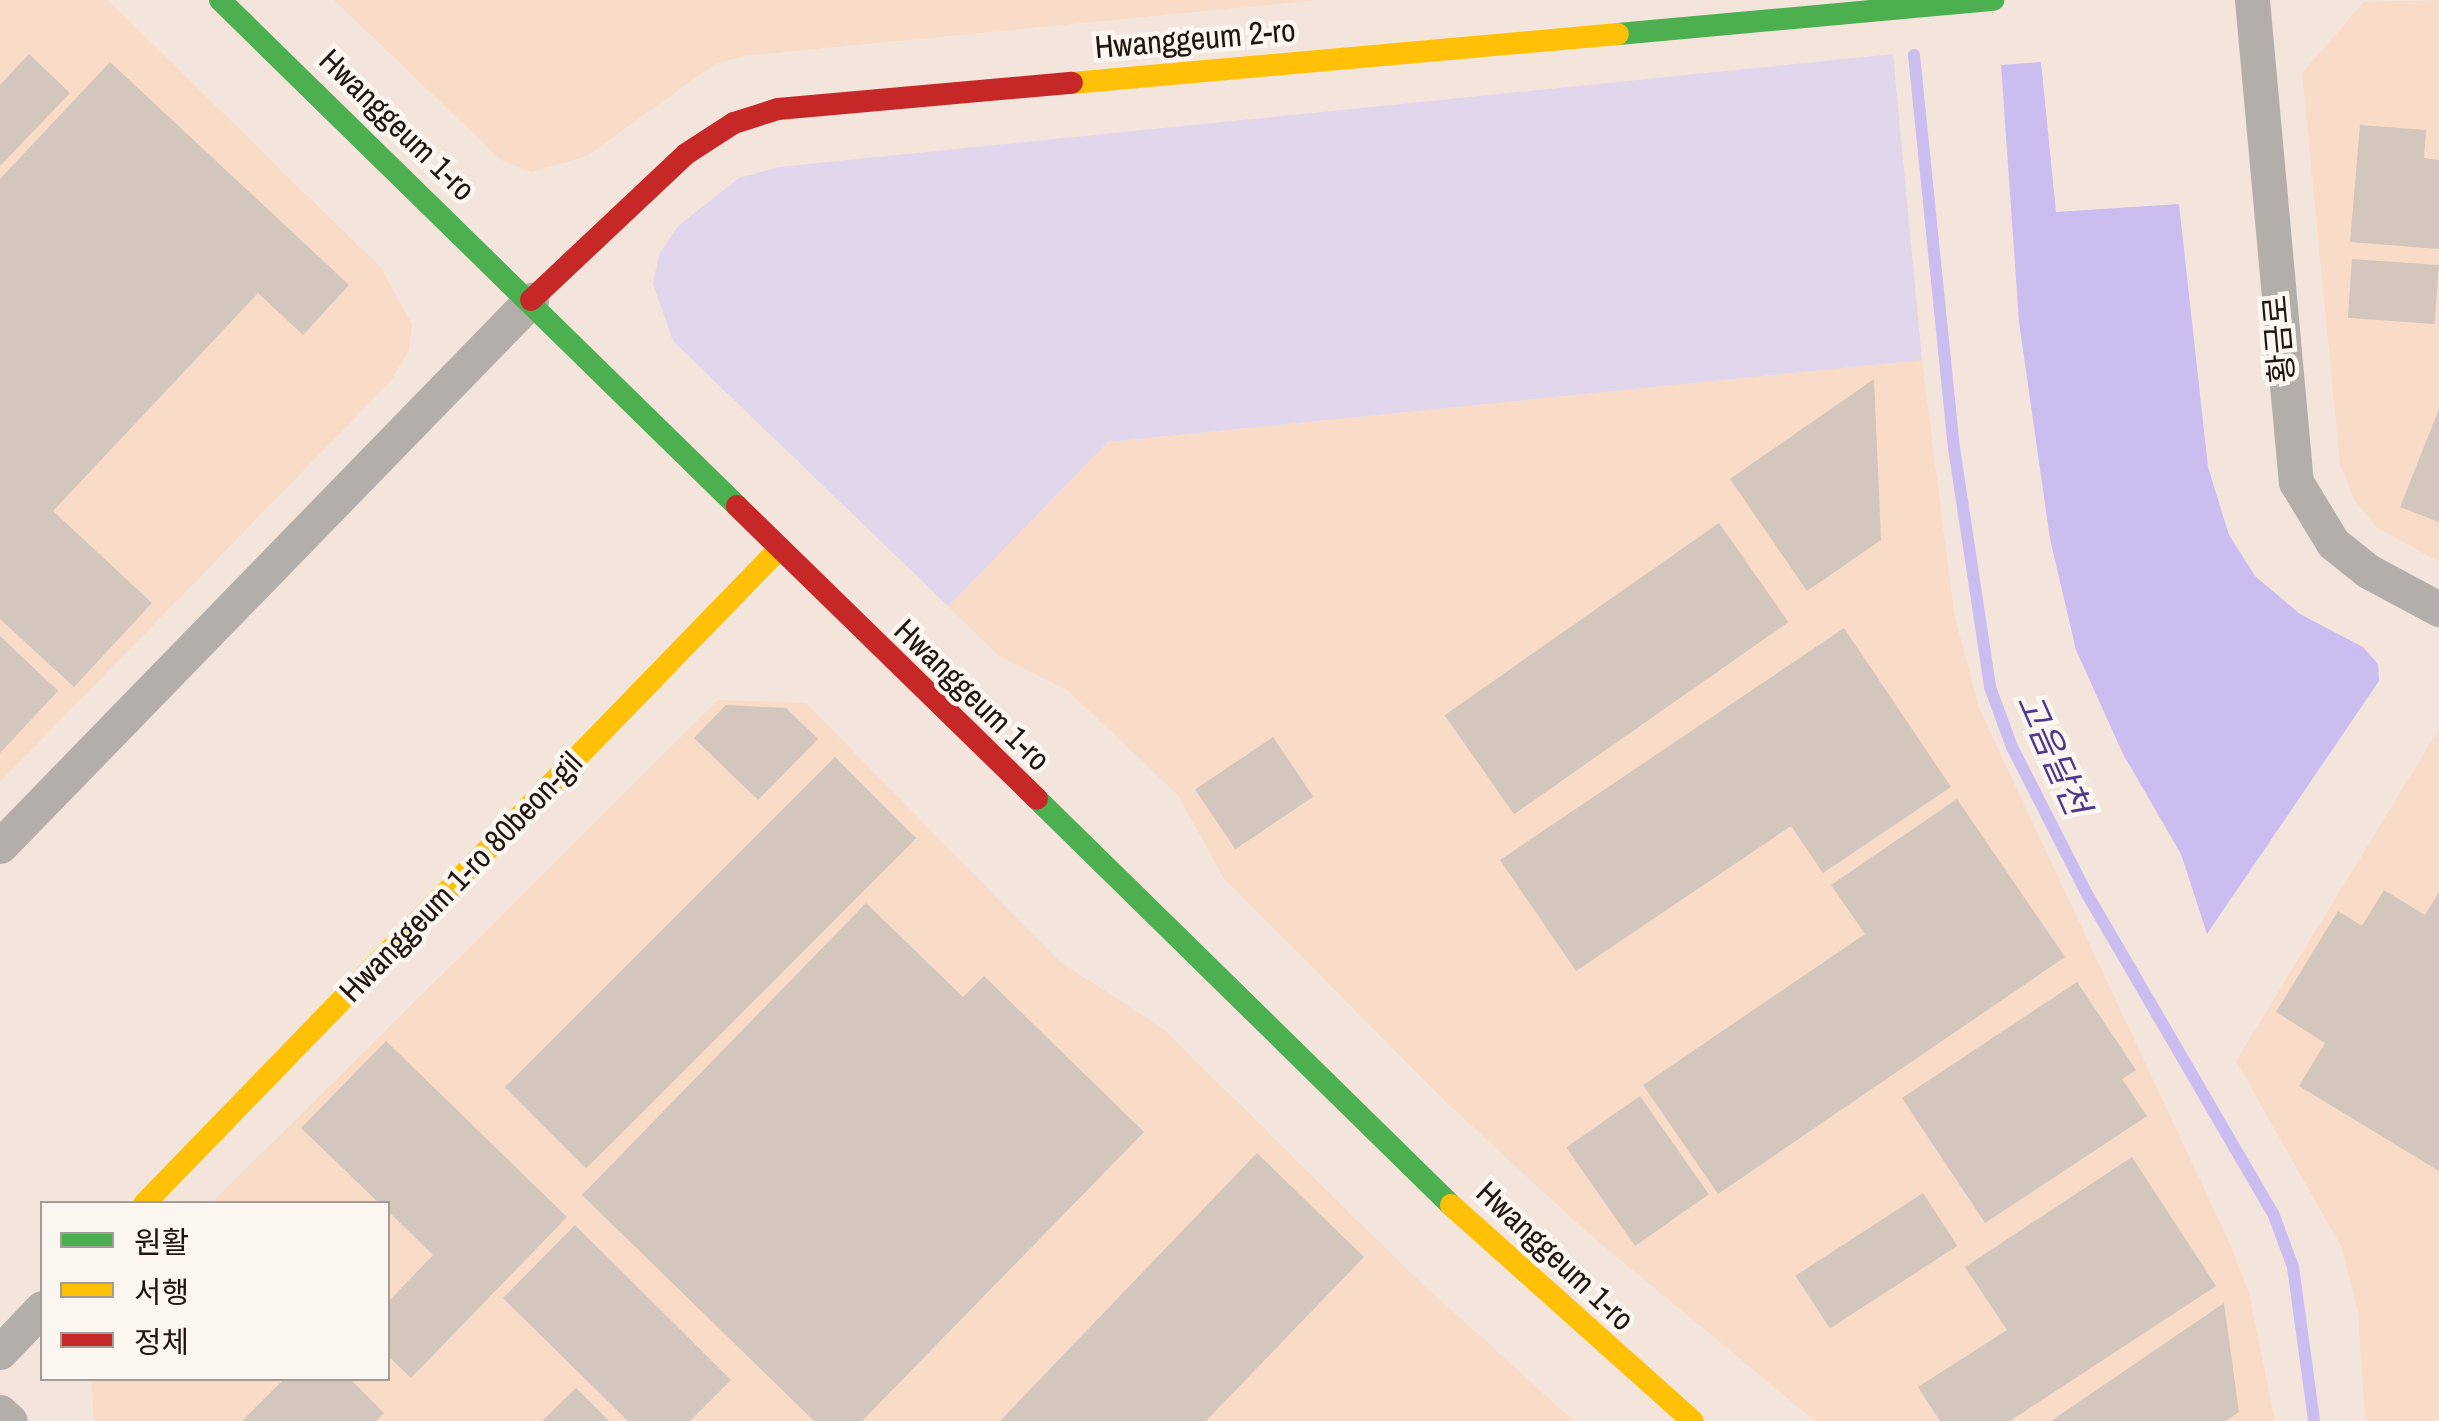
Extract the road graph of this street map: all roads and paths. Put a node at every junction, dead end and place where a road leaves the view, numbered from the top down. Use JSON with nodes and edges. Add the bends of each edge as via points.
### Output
{"nodes":[{"id":1,"x":220,"y":0,"type":"edge"},
{"id":2,"x":1993,"y":0,"type":"edge"},
{"id":3,"x":2252,"y":0,"type":"edge"},
{"id":4,"x":531,"y":300,"type":"junction"},
{"id":5,"x":778,"y":551,"type":"junction"},
{"id":6,"x":2439,"y":609,"type":"edge"},
{"id":7,"x":0,"y":846,"type":"edge"},
{"id":8,"x":147,"y":1201,"type":"edge"},
{"id":9,"x":40,"y":1310,"type":"edge"},
{"id":10,"x":0,"y":1352,"type":"edge"},
{"id":11,"x":0,"y":1412,"type":"edge"},
{"id":12,"x":10,"y":1421,"type":"edge"},
{"id":13,"x":1693,"y":1421,"type":"edge"}],
"edges":[{"from":1,"to":4,"type":"street","name":"Hwanggeum 1-ro"},
{"from":2,"to":4,"type":"street","name":"Hwanggeum 2-ro","via":[[778,109],[734,123],[686,154]]},
{"from":3,"to":6,"type":"street","name":"황금로","via":[[2296,482],[2334,543],[2368,571]]},
{"from":4,"to":5,"type":"street","name":"Hwanggeum 1-ro"},
{"from":4,"to":7,"type":"street"},
{"from":5,"to":8,"type":"street","name":"Hwanggeum 1-ro 80beon-gil"},
{"from":5,"to":13,"type":"street","name":"Hwanggeum 1-ro","via":[[1486,1238]]},
{"from":9,"to":10,"type":"street"},
{"from":11,"to":12,"type":"street"}]}
